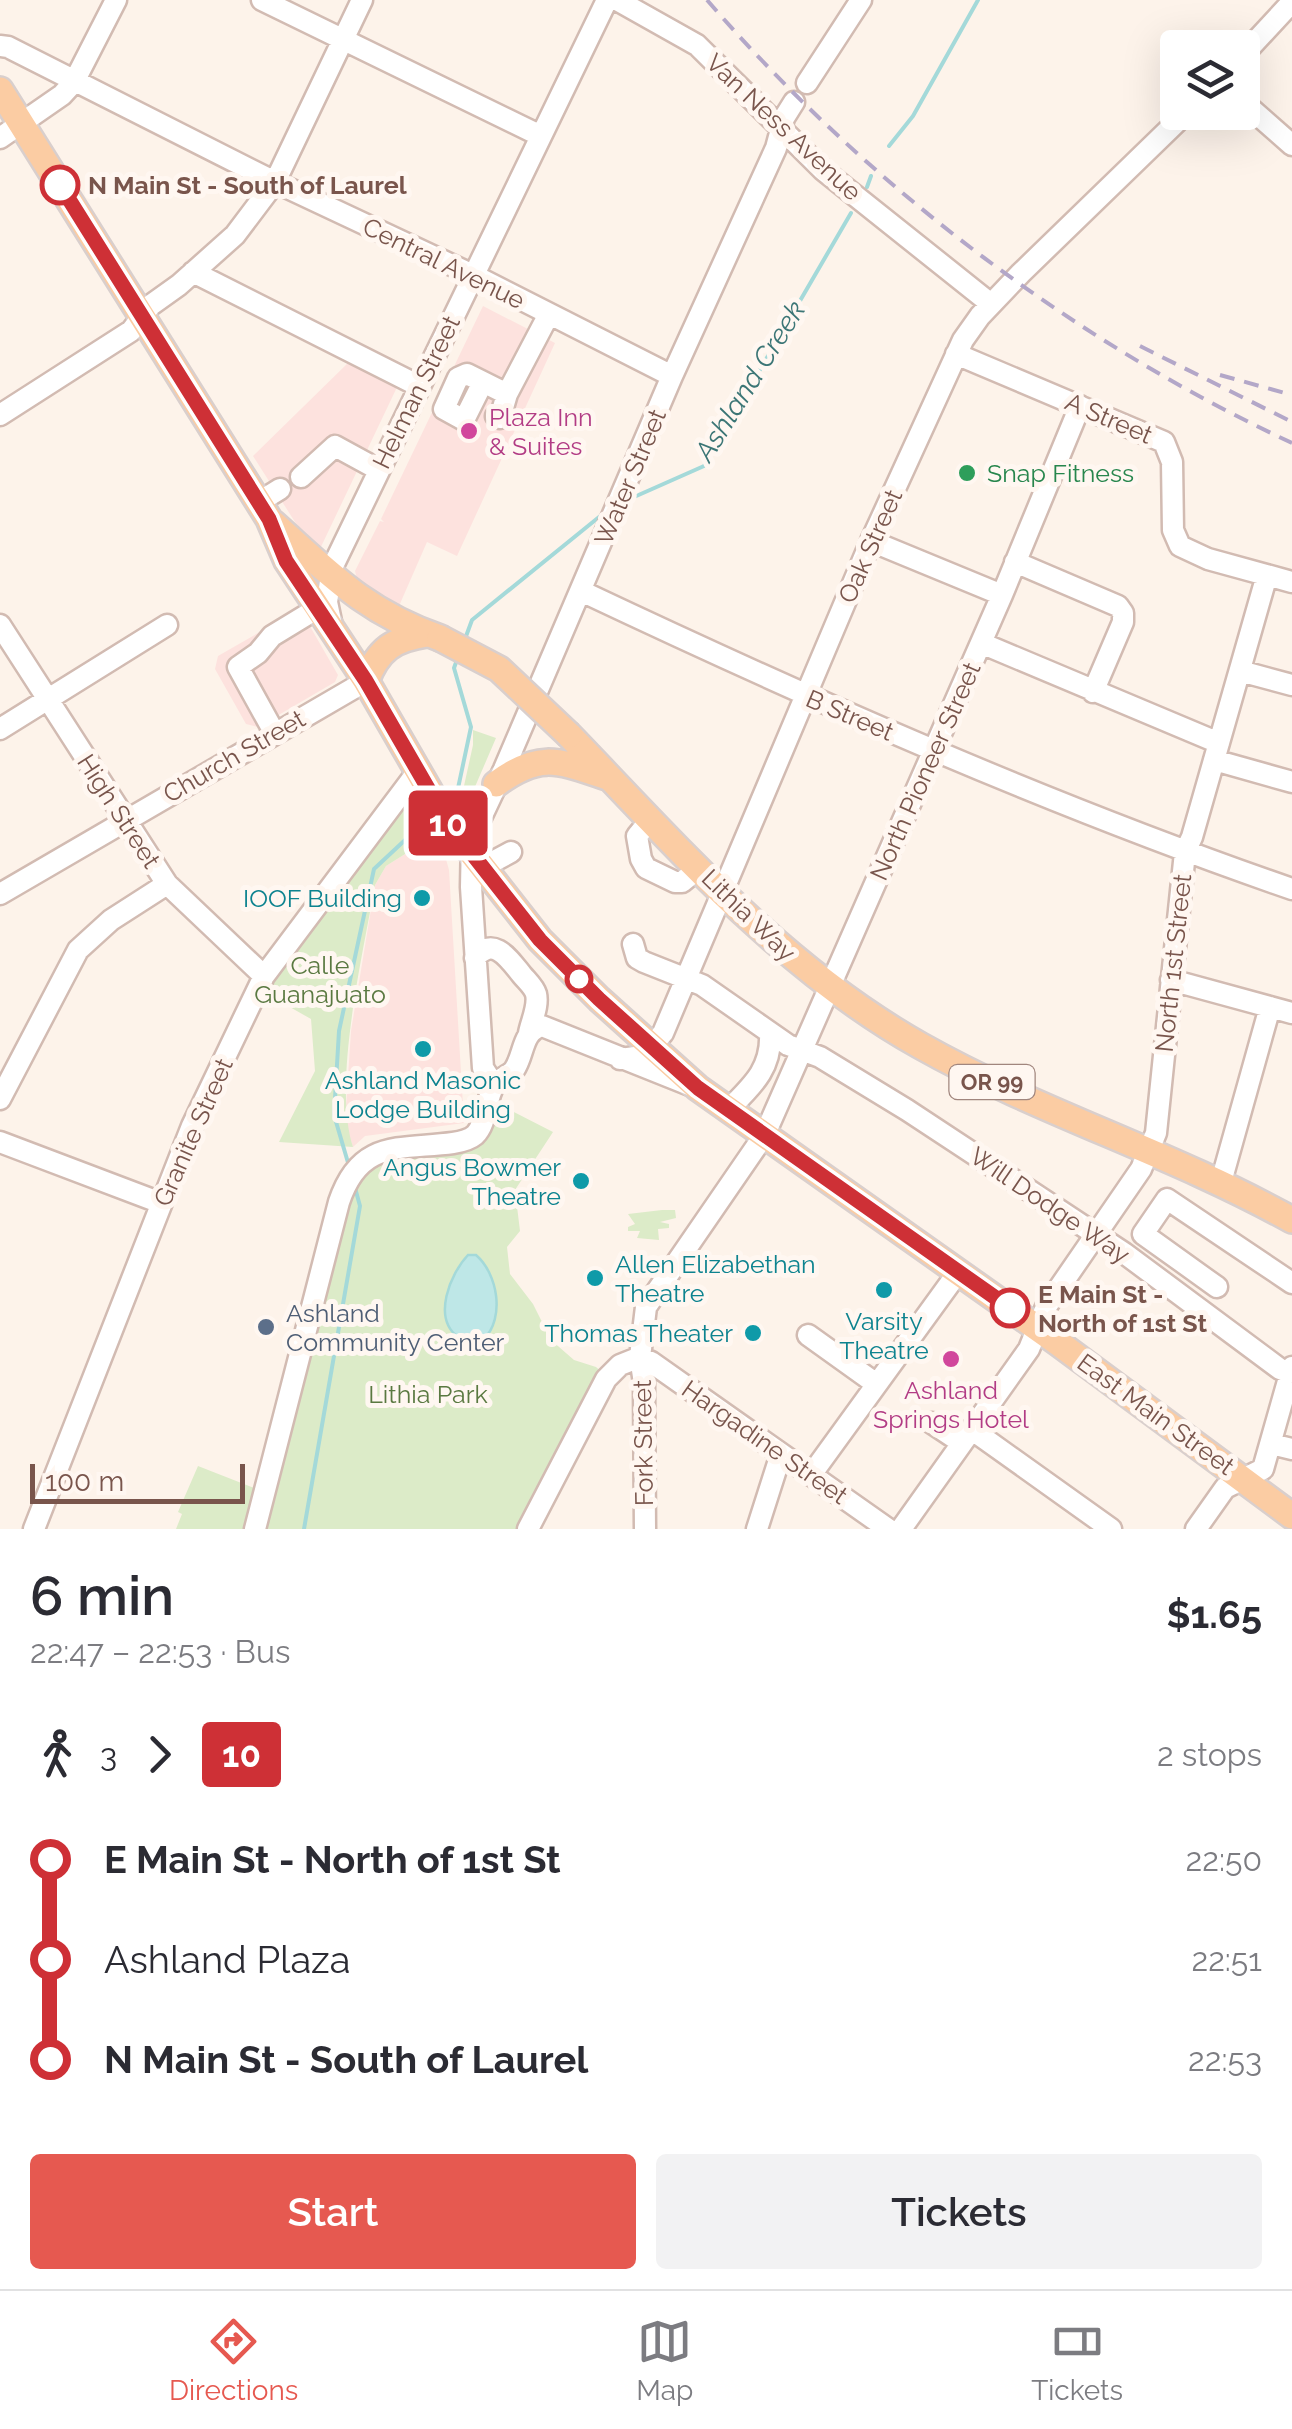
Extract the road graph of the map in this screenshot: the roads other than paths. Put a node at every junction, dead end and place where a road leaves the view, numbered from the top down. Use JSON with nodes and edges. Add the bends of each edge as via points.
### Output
{"nodes":[{"id":1,"x":116,"y":0,"type":"edge"},
{"id":2,"x":262,"y":0,"type":"edge"},
{"id":3,"x":362,"y":0,"type":"edge"},
{"id":4,"x":606,"y":0,"type":"edge"},
{"id":5,"x":617,"y":0,"type":"edge"},
{"id":6,"x":862,"y":0,"type":"edge"},
{"id":7,"x":1292,"y":2,"type":"edge"},
{"id":8,"x":1260,"y":37,"type":"edge"},
{"id":9,"x":344,"y":40,"type":"junction"},
{"id":10,"x":0,"y":46,"type":"edge"},
{"id":11,"x":74,"y":82,"type":"junction"},
{"id":12,"x":808,"y":83,"type":"dead end"},
{"id":13,"x":0,"y":90,"type":"edge"},
{"id":14,"x":794,"y":102,"type":"dead end"},
{"id":15,"x":1260,"y":115,"type":"edge"},
{"id":16,"x":781,"y":130,"type":"junction"},
{"id":17,"x":1169,"y":130,"type":"edge"},
{"id":18,"x":11,"y":132,"type":"edge"},
{"id":19,"x":539,"y":135,"type":"junction"},
{"id":20,"x":1290,"y":139,"type":"edge"},
{"id":21,"x":275,"y":182,"type":"junction"},
{"id":22,"x":193,"y":272,"type":"junction"},
{"id":23,"x":473,"y":275,"type":"junction"},
{"id":24,"x":990,"y":304,"type":"junction"},
{"id":25,"x":550,"y":314,"type":"junction"},
{"id":26,"x":144,"y":316,"type":"junction"},
{"id":27,"x":956,"y":354,"type":"junction"},
{"id":28,"x":672,"y":376,"type":"junction"},
{"id":29,"x":419,"y":386,"type":"junction"},
{"id":30,"x":507,"y":394,"type":"junction"},
{"id":31,"x":473,"y":406,"type":"dead end"},
{"id":32,"x":1080,"y":406,"type":"junction"},
{"id":33,"x":0,"y":415,"type":"edge"},
{"id":34,"x":496,"y":416,"type":"dead end"},
{"id":35,"x":379,"y":470,"type":"junction"},
{"id":36,"x":301,"y":477,"type":"dead end"},
{"id":37,"x":270,"y":504,"type":"junction"},
{"id":38,"x":871,"y":541,"type":"junction"},
{"id":39,"x":1015,"y":562,"type":"junction"},
{"id":40,"x":1267,"y":575,"type":"junction"},
{"id":41,"x":330,"y":576,"type":"junction"},
{"id":42,"x":1292,"y":582,"type":"edge"},
{"id":43,"x":581,"y":591,"type":"junction"},
{"id":44,"x":1002,"y":594,"type":"junction"},
{"id":45,"x":325,"y":618,"type":"junction"},
{"id":46,"x":0,"y":625,"type":"edge"},
{"id":47,"x":166,"y":626,"type":"dead end"},
{"id":48,"x":434,"y":636,"type":"junction"},
{"id":49,"x":981,"y":643,"type":"junction"},
{"id":50,"x":1240,"y":671,"type":"junction"},
{"id":51,"x":366,"y":681,"type":"junction"},
{"id":52,"x":1292,"y":686,"type":"edge"},
{"id":53,"x":1093,"y":692,"type":"junction"},
{"id":54,"x":805,"y":696,"type":"junction"},
{"id":55,"x":48,"y":701,"type":"junction"},
{"id":56,"x":0,"y":729,"type":"edge"},
{"id":57,"x":274,"y":732,"type":"junction"},
{"id":58,"x":934,"y":750,"type":"junction"},
{"id":59,"x":1217,"y":751,"type":"junction"},
{"id":60,"x":418,"y":771,"type":"junction"},
{"id":61,"x":612,"y":779,"type":"junction"},
{"id":62,"x":1292,"y":782,"type":"edge"},
{"id":63,"x":496,"y":784,"type":"junction"},
{"id":64,"x":651,"y":819,"type":"junction"},
{"id":65,"x":123,"y":820,"type":"junction"},
{"id":66,"x":511,"y":852,"type":"dead end"},
{"id":67,"x":1185,"y":852,"type":"junction"},
{"id":68,"x":474,"y":866,"type":"junction"},
{"id":69,"x":699,"y":868,"type":"junction"},
{"id":70,"x":167,"y":884,"type":"junction"},
{"id":71,"x":1292,"y":889,"type":"edge"},
{"id":72,"x":724,"y":893,"type":"junction"},
{"id":73,"x":0,"y":894,"type":"edge"},
{"id":74,"x":632,"y":944,"type":"dead end"},
{"id":75,"x":474,"y":958,"type":"junction"},
{"id":76,"x":264,"y":976,"type":"junction"},
{"id":77,"x":686,"y":978,"type":"junction"},
{"id":78,"x":1171,"y":980,"type":"junction"},
{"id":79,"x":830,"y":986,"type":"junction"},
{"id":80,"x":1270,"y":1007,"type":"junction"},
{"id":81,"x":1292,"y":1014,"type":"edge"},
{"id":82,"x":529,"y":1033,"type":"junction"},
{"id":83,"x":770,"y":1033,"type":"junction"},
{"id":84,"x":652,"y":1047,"type":"junction"},
{"id":85,"x":802,"y":1050,"type":"junction"},
{"id":86,"x":620,"y":1059,"type":"junction"},
{"id":87,"x":494,"y":1085,"type":"junction"},
{"id":88,"x":698,"y":1088,"type":"junction"},
{"id":89,"x":0,"y":1099,"type":"edge"},
{"id":90,"x":729,"y":1109,"type":"junction"},
{"id":91,"x":765,"y":1134,"type":"junction"},
{"id":92,"x":0,"y":1142,"type":"edge"},
{"id":93,"x":1149,"y":1152,"type":"junction"},
{"id":94,"x":1221,"y":1182,"type":"junction"},
{"id":95,"x":161,"y":1204,"type":"junction"},
{"id":96,"x":1292,"y":1220,"type":"edge"},
{"id":97,"x":1143,"y":1234,"type":"junction"},
{"id":98,"x":1096,"y":1236,"type":"junction"},
{"id":99,"x":1124,"y":1254,"type":"junction"},
{"id":100,"x":958,"y":1271,"type":"junction"},
{"id":101,"x":1292,"y":1283,"type":"edge"},
{"id":102,"x":1217,"y":1287,"type":"dead end"},
{"id":103,"x":1037,"y":1328,"type":"junction"},
{"id":104,"x":808,"y":1336,"type":"dead end"},
{"id":105,"x":640,"y":1358,"type":"junction"},
{"id":106,"x":1291,"y":1370,"type":"edge"},
{"id":107,"x":875,"y":1383,"type":"junction"},
{"id":108,"x":932,"y":1423,"type":"dead end"},
{"id":109,"x":967,"y":1436,"type":"junction"},
{"id":110,"x":1271,"y":1444,"type":"junction"},
{"id":111,"x":1292,"y":1450,"type":"edge"},
{"id":112,"x":781,"y":1454,"type":"junction"},
{"id":113,"x":811,"y":1475,"type":"junction"},
{"id":114,"x":1244,"y":1478,"type":"junction"},
{"id":115,"x":1292,"y":1516,"type":"edge"},
{"id":116,"x":34,"y":1529,"type":"edge"},
{"id":117,"x":255,"y":1529,"type":"edge"},
{"id":118,"x":528,"y":1529,"type":"edge"},
{"id":119,"x":644,"y":1529,"type":"edge"},
{"id":120,"x":757,"y":1529,"type":"edge"},
{"id":121,"x":887,"y":1529,"type":"edge"},
{"id":122,"x":901,"y":1529,"type":"edge"},
{"id":123,"x":1111,"y":1529,"type":"edge"},
{"id":124,"x":1196,"y":1529,"type":"edge"}],
"edges":[{"from":1,"to":11,"type":"street"},
{"from":2,"to":9,"type":"street"},
{"from":3,"to":9,"type":"street"},
{"from":4,"to":19,"type":"street","name":"Helman Street"},
{"from":5,"to":16,"type":"street","name":"Van Ness Avenue","via":[[696,45]]},
{"from":6,"to":12,"type":"street"},
{"from":7,"to":8,"type":"street"},
{"from":9,"to":19,"type":"street"},
{"from":9,"to":21,"type":"street"},
{"from":10,"to":11,"type":"street","name":"Central Avenue"},
{"from":11,"to":18,"type":"street"},
{"from":11,"to":21,"type":"street","name":"Central Avenue"},
{"from":13,"to":18,"type":"main road","number":"OR 99"},
{"from":14,"to":16,"type":"street","name":"Water Street"},
{"from":15,"to":20,"type":"street"},
{"from":16,"to":24,"type":"street","name":"Van Ness Avenue"},
{"from":16,"to":28,"type":"street","name":"Water Street"},
{"from":17,"to":24,"type":"street","name":"Oak Street"},
{"from":18,"to":26,"type":"main road","number":"OR 99"},
{"from":19,"to":23,"type":"street","name":"Helman Street"},
{"from":21,"to":22,"type":"street","via":[[235,234]]},
{"from":21,"to":23,"type":"street","name":"Central Avenue"},
{"from":22,"to":26,"type":"street"},
{"from":22,"to":29,"type":"street"},
{"from":23,"to":25,"type":"street","name":"Central Avenue"},
{"from":23,"to":29,"type":"street","name":"Helman Street"},
{"from":24,"to":27,"type":"street","name":"Oak Street"},
{"from":25,"to":28,"type":"street","name":"Central Avenue"},
{"from":25,"to":30,"type":"street"},
{"from":26,"to":33,"type":"street"},
{"from":26,"to":37,"type":"main road","number":"OR 99"},
{"from":27,"to":32,"type":"street","name":"A Street"},
{"from":27,"to":38,"type":"street","name":"Oak Street"},
{"from":28,"to":43,"type":"street","name":"Water Street"},
{"from":29,"to":35,"type":"street","name":"Helman Street"},
{"from":30,"to":31,"type":"street","via":[[468,374],[458,378],[444,409],[464,420]]},
{"from":30,"to":34,"type":"street"},
{"from":32,"to":39,"type":"street","name":"North Pioneer Street"},
{"from":32,"to":40,"type":"street","name":"A Street","via":[[1168,447],[1172,530],[1180,546]]},
{"from":35,"to":36,"type":"street","via":[[334,446]]},
{"from":35,"to":41,"type":"street","name":"Helman Street"},
{"from":37,"to":41,"type":"main road","name":"Lithia Way","number":"OR 99"},
{"from":37,"to":45,"type":"main road","number":"OR 99","via":[[286,561]]},
{"from":38,"to":44,"type":"street"},
{"from":38,"to":54,"type":"street","name":"Oak Street"},
{"from":39,"to":44,"type":"street","name":"North Pioneer Street"},
{"from":39,"to":53,"type":"street","via":[[1123,613]]},
{"from":40,"to":42,"type":"street","name":"A Street"},
{"from":40,"to":50,"type":"street","name":"North 1st Street"},
{"from":41,"to":45,"type":"street","name":"Helman Street"},
{"from":41,"to":48,"type":"main road","name":"Lithia Way","number":"OR 99","via":[[370,606]]},
{"from":43,"to":54,"type":"street","name":"B Street"},
{"from":43,"to":63,"type":"street","name":"Water Street"},
{"from":44,"to":49,"type":"street","name":"North Pioneer Street"},
{"from":45,"to":51,"type":"main road","number":"OR 99"},
{"from":45,"to":57,"type":"street","via":[[272,636],[238,668]]},
{"from":46,"to":55,"type":"street","name":"High Street"},
{"from":47,"to":55,"type":"street"},
{"from":48,"to":51,"type":"main road","via":[[388,644]]},
{"from":48,"to":61,"type":"main road","name":"Lithia Way","number":"OR 99","bridge":true,"via":[[498,668]]},
{"from":49,"to":53,"type":"street"},
{"from":49,"to":58,"type":"street","name":"North Pioneer Street"},
{"from":50,"to":52,"type":"street"},
{"from":50,"to":59,"type":"street","name":"North 1st Street"},
{"from":51,"to":57,"type":"street","name":"Church Street"},
{"from":51,"to":60,"type":"main road","number":"OR 99"},
{"from":53,"to":59,"type":"street"},
{"from":54,"to":58,"type":"street","name":"B Street"},
{"from":54,"to":72,"type":"street","name":"Oak Street"},
{"from":55,"to":56,"type":"street"},
{"from":55,"to":65,"type":"street","name":"High Street"},
{"from":57,"to":65,"type":"street","name":"Church Street"},
{"from":58,"to":67,"type":"street","name":"B Street"},
{"from":58,"to":79,"type":"street","name":"North Pioneer Street"},
{"from":59,"to":62,"type":"street"},
{"from":59,"to":67,"type":"street","name":"North 1st Street"},
{"from":60,"to":68,"type":"main road","number":"OR 99"},
{"from":60,"to":76,"type":"street","name":"Granite Street"},
{"from":61,"to":63,"type":"main road","via":[[550,760],[518,768]]},
{"from":61,"to":64,"type":"main road","name":"Lithia Way","number":"OR 99"},
{"from":63,"to":68,"type":"street","name":"Water Street","via":[[476,826]]},
{"from":64,"to":69,"type":"main road","name":"Lithia Way","number":"OR 99"},
{"from":64,"to":69,"type":"street","via":[[637,836],[646,868],[682,882]]},
{"from":65,"to":70,"type":"street","name":"High Street"},
{"from":65,"to":73,"type":"street","name":"Church Street"},
{"from":66,"to":68,"type":"street"},
{"from":67,"to":71,"type":"street","name":"B Street"},
{"from":67,"to":78,"type":"street","name":"North 1st Street"},
{"from":68,"to":75,"type":"street"},
{"from":68,"to":84,"type":"main road","name":"East Main Street","number":"OR 99"},
{"from":69,"to":72,"type":"main road","name":"Lithia Way","number":"OR 99"},
{"from":70,"to":76,"type":"street","name":"High Street"},
{"from":70,"to":89,"type":"street","via":[[78,950]]},
{"from":72,"to":77,"type":"street","name":"Oak Street"},
{"from":72,"to":79,"type":"main road","name":"Lithia Way","number":"OR 99"},
{"from":74,"to":77,"type":"street","name":"Will Dodge Way","via":[[644,962]]},
{"from":75,"to":82,"type":"street","via":[[490,946],[500,950],[534,990]]},
{"from":75,"to":87,"type":"street","via":[[483,1068]]},
{"from":76,"to":95,"type":"street","name":"Granite Street"},
{"from":77,"to":83,"type":"street","name":"Will Dodge Way"},
{"from":77,"to":84,"type":"street","name":"Oak Street"},
{"from":78,"to":80,"type":"street"},
{"from":78,"to":93,"type":"street","name":"North 1st Street"},
{"from":79,"to":85,"type":"street","name":"North Pioneer Street"},
{"from":79,"to":93,"type":"main road","name":"Lithia Way","number":"OR 99","via":[[972,1073]]},
{"from":80,"to":81,"type":"street"},
{"from":80,"to":94,"type":"street"},
{"from":82,"to":86,"type":"street","via":[[542,1026]]},
{"from":82,"to":87,"type":"street","via":[[513,1070]]},
{"from":83,"to":85,"type":"street","name":"Will Dodge Way"},
{"from":83,"to":90,"type":"street","via":[[766,1068]]},
{"from":84,"to":86,"type":"street","via":[[634,1060]]},
{"from":84,"to":88,"type":"main road","name":"East Main Street","number":"OR 99"},
{"from":85,"to":91,"type":"street","name":"North Pioneer Street"},
{"from":85,"to":98,"type":"street","name":"Will Dodge Way","via":[[907,1110]]},
{"from":86,"to":88,"type":"street"},
{"from":87,"to":117,"type":"street","via":[[474,1136],[389,1148],[355,1169],[344,1185]]},
{"from":88,"to":90,"type":"main road","name":"East Main Street","number":"OR 99"},
{"from":90,"to":91,"type":"main road","name":"East Main Street","number":"OR 99"},
{"from":91,"to":100,"type":"main road","name":"East Main Street","number":"OR 99"},
{"from":91,"to":105,"type":"street","name":"Fork Street","via":[[646,1307]]},
{"from":92,"to":95,"type":"street"},
{"from":93,"to":94,"type":"main road","name":"Lithia Way","number":"OR 99"},
{"from":93,"to":98,"type":"street","name":"North 1st Street"},
{"from":94,"to":96,"type":"main road","name":"Lithia Way","number":"OR 99"},
{"from":95,"to":116,"type":"street","name":"Granite Street"},
{"from":97,"to":99,"type":"street"},
{"from":97,"to":101,"type":"street","via":[[1167,1199]]},
{"from":97,"to":102,"type":"street"},
{"from":98,"to":99,"type":"street","name":"Will Dodge Way"},
{"from":98,"to":103,"type":"street","name":"North 1st Street"},
{"from":99,"to":106,"type":"street","name":"Will Dodge Way","via":[[1280,1369]]},
{"from":100,"to":103,"type":"main road","name":"East Main Street","number":"OR 99"},
{"from":100,"to":107,"type":"street"},
{"from":103,"to":109,"type":"street","name":"North 1st Street"},
{"from":103,"to":114,"type":"main road","name":"East Main Street","number":"OR 99"},
{"from":104,"to":107,"type":"street"},
{"from":105,"to":112,"type":"street","name":"Hargadine Street"},
{"from":105,"to":118,"type":"street","via":[[606,1380]]},
{"from":105,"to":119,"type":"street","name":"Fork Street"},
{"from":106,"to":110,"type":"street"},
{"from":107,"to":113,"type":"street"},
{"from":108,"to":109,"type":"street"},
{"from":109,"to":122,"type":"street","name":"North 1st Street"},
{"from":109,"to":123,"type":"street"},
{"from":110,"to":111,"type":"street"},
{"from":110,"to":114,"type":"street","via":[[1263,1469]]},
{"from":112,"to":113,"type":"street","name":"Hargadine Street"},
{"from":112,"to":120,"type":"street"},
{"from":113,"to":121,"type":"street","name":"Hargadine Street"},
{"from":114,"to":115,"type":"main road","name":"East Main Street","number":"OR 99"},
{"from":114,"to":124,"type":"street","via":[[1225,1488]]}]}
